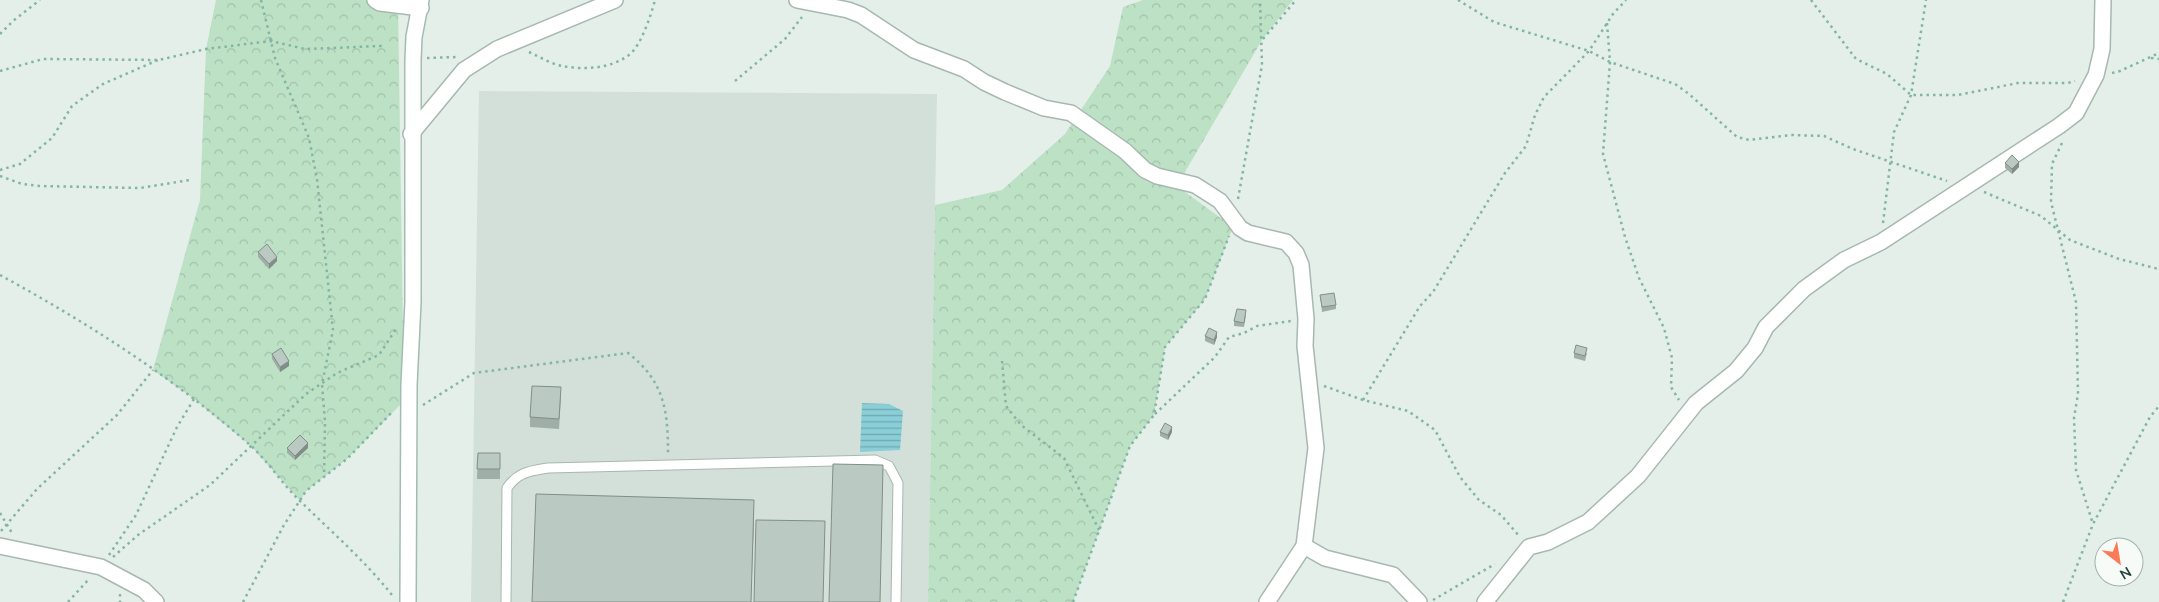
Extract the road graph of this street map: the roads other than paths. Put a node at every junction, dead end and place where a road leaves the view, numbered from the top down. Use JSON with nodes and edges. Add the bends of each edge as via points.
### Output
{"nodes":[{"id":1,"x":375,"y":0,"type":"edge"},
{"id":2,"x":615,"y":0,"type":"edge"},
{"id":3,"x":796,"y":0,"type":"edge"},
{"id":4,"x":2103,"y":0,"type":"edge"},
{"id":5,"x":421,"y":4,"type":"edge"},
{"id":6,"x":412,"y":134,"type":"junction"},
{"id":7,"x":0,"y":546,"type":"edge"},
{"id":8,"x":1304,"y":546,"type":"junction"},
{"id":9,"x":156,"y":602,"type":"edge"},
{"id":10,"x":408,"y":602,"type":"edge"},
{"id":11,"x":506,"y":602,"type":"edge"},
{"id":12,"x":896,"y":602,"type":"edge"},
{"id":13,"x":1267,"y":602,"type":"edge"},
{"id":14,"x":1419,"y":602,"type":"edge"},
{"id":15,"x":1486,"y":602,"type":"edge"}],
"edges":[{"from":1,"to":5,"type":"street","via":[[380,3]]},
{"from":2,"to":6,"type":"street","via":[[497,49],[464,70]]},
{"from":3,"to":8,"type":"street","via":[[861,15],[914,50],[964,69],[1004,92],[1044,108],[1071,113],[1125,151],[1145,170],[1157,176],[1195,184],[1210,193],[1220,201],[1234,222],[1248,233],[1286,242],[1301,265],[1316,448]]},
{"from":4,"to":15,"type":"street","via":[[2102,50],[2096,75],[2076,113],[1881,242],[1844,260],[1804,290],[1766,327],[1755,348],[1736,371],[1696,403],[1638,476],[1588,522],[1548,542],[1529,547]]},
{"from":5,"to":6,"type":"street","via":[[414,37]]},
{"from":6,"to":10,"type":"street","via":[[413,302],[403,410]]},
{"from":7,"to":9,"type":"street","via":[[101,567],[144,590]]},
{"from":8,"to":13,"type":"street"},
{"from":8,"to":14,"type":"street","via":[[1325,558],[1393,575]]},
{"from":11,"to":12,"type":"lane","via":[[507,488],[524,472],[548,468],[875,460],[889,466],[898,483]]}]}
